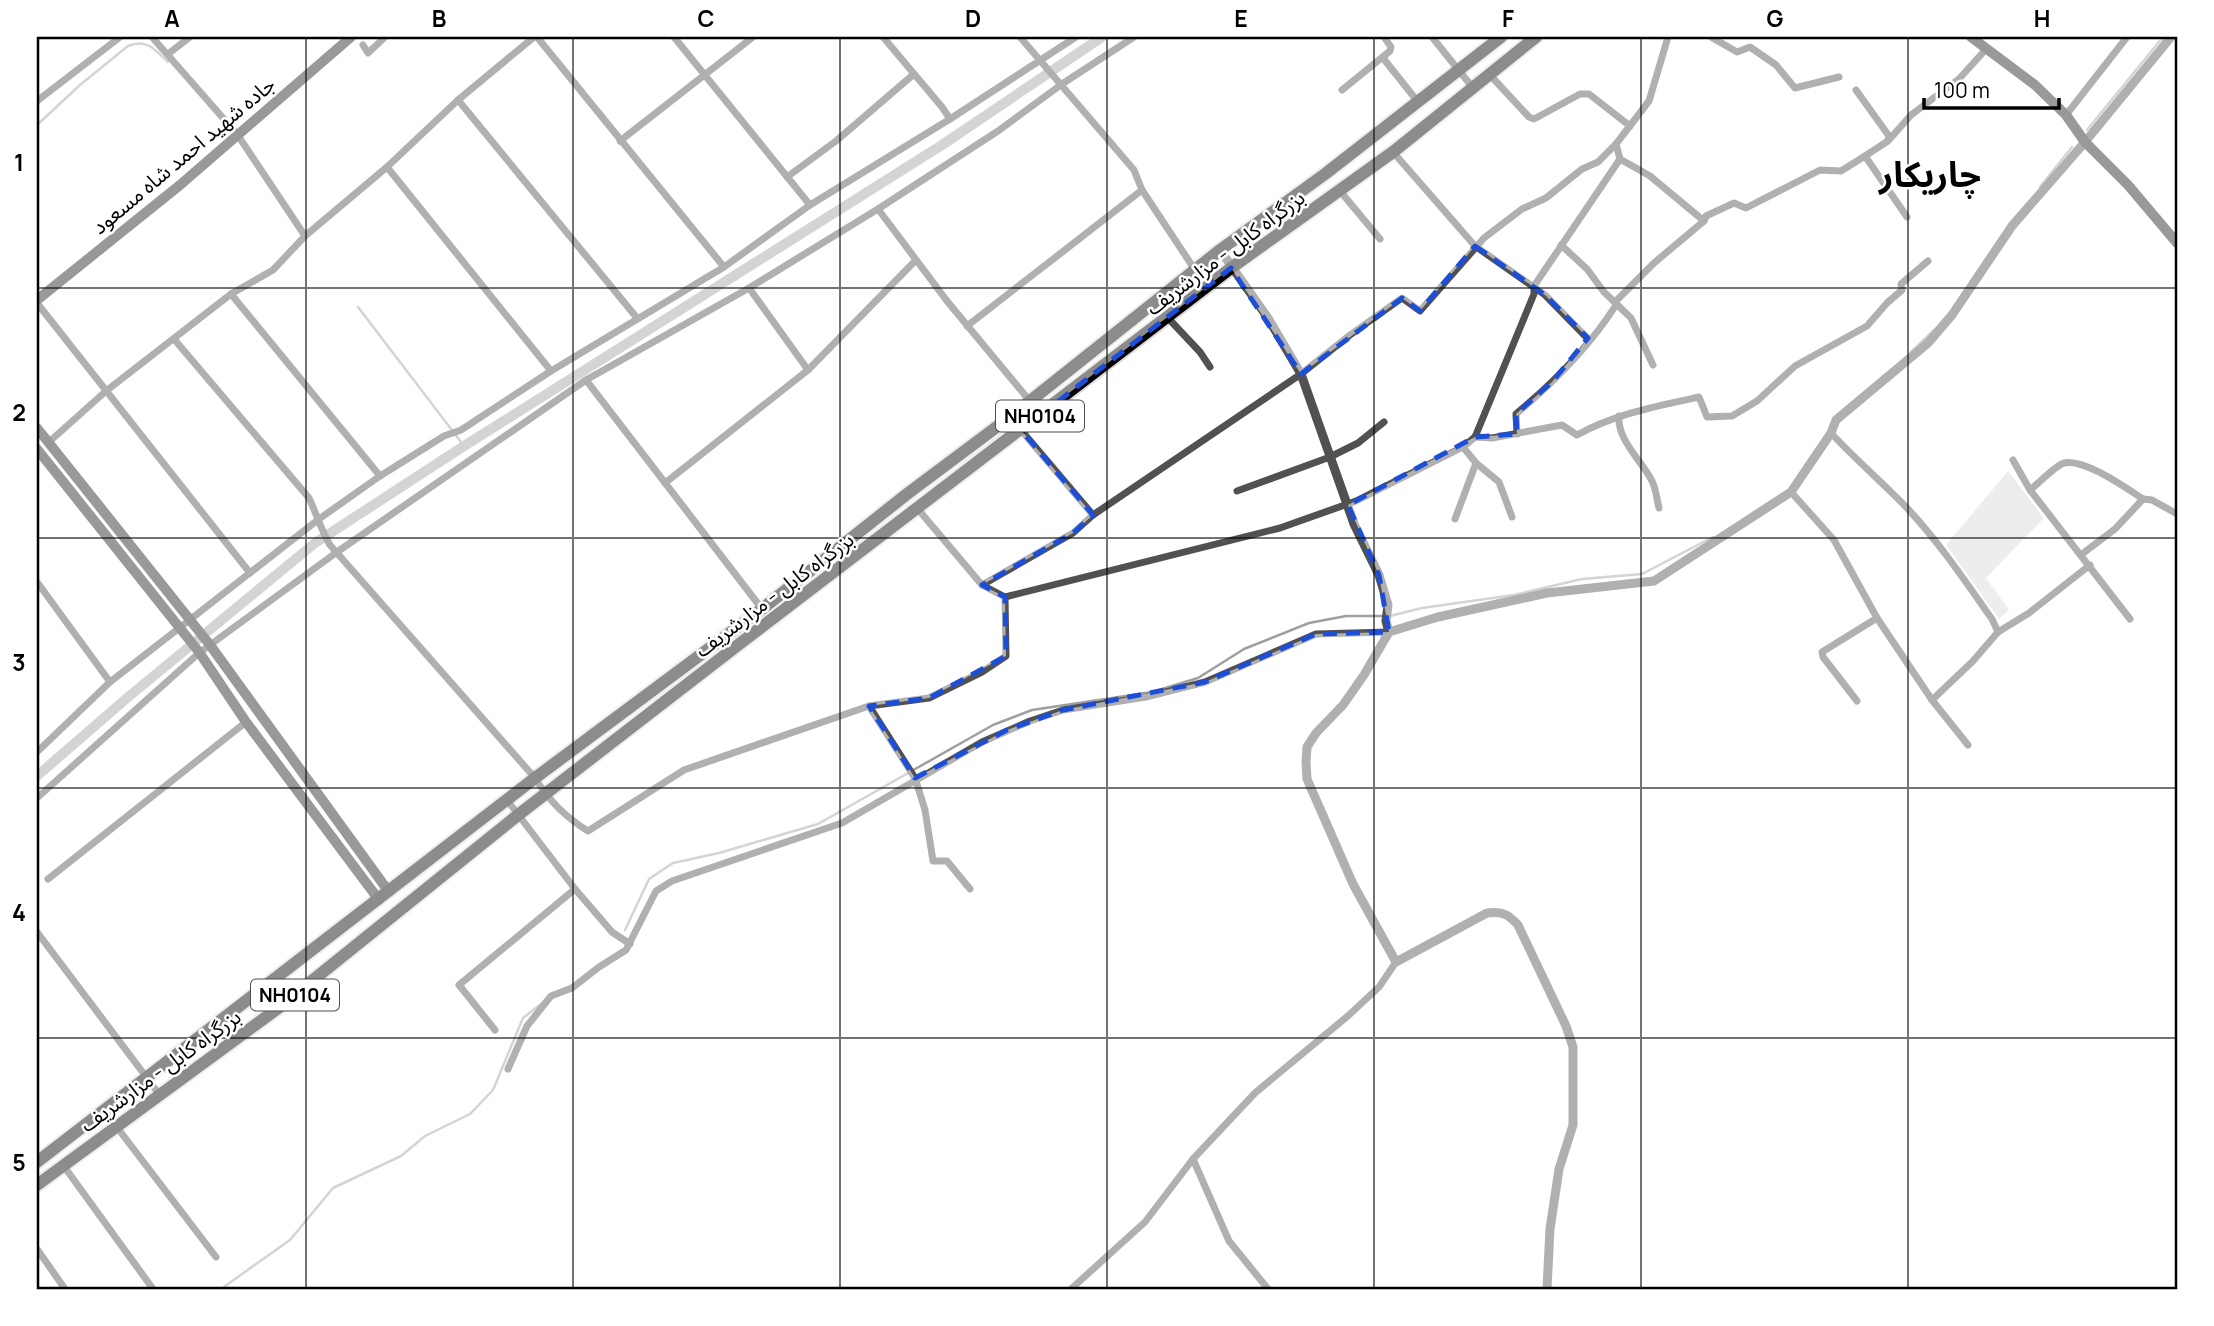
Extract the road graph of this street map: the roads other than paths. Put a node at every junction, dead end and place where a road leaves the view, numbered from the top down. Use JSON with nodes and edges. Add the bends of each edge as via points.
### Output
{"nodes":[{"id":1,"x":120,"y":37,"type":"edge"},
{"id":2,"x":152,"y":37,"type":"edge"},
{"id":3,"x":190,"y":37,"type":"edge"},
{"id":4,"x":351,"y":37,"type":"edge"},
{"id":5,"x":385,"y":37,"type":"edge"},
{"id":6,"x":536,"y":37,"type":"edge"},
{"id":7,"x":674,"y":37,"type":"edge"},
{"id":8,"x":753,"y":37,"type":"edge"},
{"id":9,"x":883,"y":37,"type":"edge"},
{"id":10,"x":1020,"y":37,"type":"edge"},
{"id":11,"x":1076,"y":37,"type":"edge"},
{"id":12,"x":1134,"y":37,"type":"edge"},
{"id":13,"x":1384,"y":37,"type":"edge"},
{"id":14,"x":1432,"y":37,"type":"edge"},
{"id":15,"x":1501,"y":37,"type":"edge"},
{"id":16,"x":1536,"y":37,"type":"edge"},
{"id":17,"x":1668,"y":37,"type":"edge"},
{"id":18,"x":1711,"y":37,"type":"edge"},
{"id":19,"x":1971,"y":37,"type":"edge"},
{"id":20,"x":2127,"y":37,"type":"edge"},
{"id":21,"x":2171,"y":37,"type":"edge"},
{"id":22,"x":363,"y":45,"type":"dead end"},
{"id":23,"x":1987,"y":48,"type":"junction"},
{"id":24,"x":168,"y":54,"type":"junction"},
{"id":25,"x":1383,"y":58,"type":"junction"},
{"id":26,"x":1042,"y":60,"type":"junction"},
{"id":27,"x":1459,"y":70,"type":"junction"},
{"id":28,"x":914,"y":74,"type":"junction"},
{"id":29,"x":705,"y":75,"type":"junction"},
{"id":30,"x":1490,"y":75,"type":"junction"},
{"id":31,"x":1839,"y":77,"type":"dead end"},
{"id":32,"x":1062,"y":84,"type":"junction"},
{"id":33,"x":1473,"y":88,"type":"junction"},
{"id":34,"x":1342,"y":90,"type":"dead end"},
{"id":35,"x":1856,"y":90,"type":"dead end"},
{"id":36,"x":458,"y":100,"type":"junction"},
{"id":37,"x":37,"y":101,"type":"edge"},
{"id":38,"x":1418,"y":102,"type":"junction"},
{"id":39,"x":2066,"y":115,"type":"junction"},
{"id":40,"x":950,"y":119,"type":"junction"},
{"id":41,"x":1630,"y":126,"type":"junction"},
{"id":42,"x":237,"y":134,"type":"junction"},
{"id":43,"x":620,"y":141,"type":"junction"},
{"id":44,"x":1888,"y":141,"type":"junction"},
{"id":45,"x":2085,"y":142,"type":"junction"},
{"id":46,"x":1616,"y":144,"type":"junction"},
{"id":47,"x":1393,"y":152,"type":"junction"},
{"id":48,"x":1865,"y":156,"type":"junction"},
{"id":49,"x":1620,"y":159,"type":"junction"},
{"id":50,"x":387,"y":167,"type":"junction"},
{"id":51,"x":786,"y":177,"type":"junction"},
{"id":52,"x":1142,"y":190,"type":"junction"},
{"id":53,"x":1340,"y":191,"type":"junction"},
{"id":54,"x":810,"y":205,"type":"junction"},
{"id":55,"x":878,"y":209,"type":"junction"},
{"id":56,"x":1907,"y":217,"type":"dead end"},
{"id":57,"x":1704,"y":221,"type":"junction"},
{"id":58,"x":2175,"y":235,"type":"edge"},
{"id":59,"x":305,"y":236,"type":"junction"},
{"id":60,"x":1380,"y":239,"type":"dead end"},
{"id":61,"x":1561,"y":245,"type":"junction"},
{"id":62,"x":1475,"y":246,"type":"junction"},
{"id":63,"x":1220,"y":250,"type":"junction"},
{"id":64,"x":915,"y":261,"type":"junction"},
{"id":65,"x":1927,"y":261,"type":"dead end"},
{"id":66,"x":724,"y":267,"type":"junction"},
{"id":67,"x":1231,"y":268,"type":"junction"},
{"id":68,"x":1195,"y":270,"type":"junction"},
{"id":69,"x":1534,"y":286,"type":"junction"},
{"id":70,"x":749,"y":288,"type":"junction"},
{"id":71,"x":231,"y":295,"type":"junction"},
{"id":72,"x":37,"y":301,"type":"edge"},
{"id":73,"x":1616,"y":303,"type":"junction"},
{"id":74,"x":637,"y":318,"type":"junction"},
{"id":75,"x":1168,"y":318,"type":"junction"},
{"id":76,"x":967,"y":326,"type":"junction"},
{"id":77,"x":174,"y":339,"type":"junction"},
{"id":78,"x":1589,"y":340,"type":"junction"},
{"id":79,"x":1653,"y":365,"type":"dead end"},
{"id":80,"x":1210,"y":367,"type":"dead end"},
{"id":81,"x":808,"y":370,"type":"junction"},
{"id":82,"x":551,"y":371,"type":"junction"},
{"id":83,"x":1301,"y":374,"type":"junction"},
{"id":84,"x":586,"y":380,"type":"junction"},
{"id":85,"x":106,"y":391,"type":"junction"},
{"id":86,"x":1029,"y":400,"type":"junction"},
{"id":87,"x":1619,"y":416,"type":"junction"},
{"id":88,"x":1384,"y":422,"type":"dead end"},
{"id":89,"x":37,"y":428,"type":"edge"},
{"id":90,"x":1021,"y":430,"type":"junction"},
{"id":91,"x":1830,"y":433,"type":"junction"},
{"id":92,"x":1517,"y":434,"type":"junction"},
{"id":93,"x":1475,"y":437,"type":"junction"},
{"id":94,"x":49,"y":442,"type":"junction"},
{"id":95,"x":1463,"y":447,"type":"junction"},
{"id":96,"x":37,"y":449,"type":"edge"},
{"id":97,"x":1330,"y":457,"type":"junction"},
{"id":98,"x":2013,"y":460,"type":"dead end"},
{"id":99,"x":1476,"y":463,"type":"junction"},
{"id":100,"x":380,"y":476,"type":"junction"},
{"id":101,"x":665,"y":483,"type":"junction"},
{"id":102,"x":2030,"y":490,"type":"junction"},
{"id":103,"x":1237,"y":491,"type":"dead end"},
{"id":104,"x":1791,"y":492,"type":"junction"},
{"id":105,"x":2143,"y":499,"type":"junction"},
{"id":106,"x":1348,"y":504,"type":"junction"},
{"id":107,"x":917,"y":508,"type":"junction"},
{"id":108,"x":1659,"y":508,"type":"dead end"},
{"id":109,"x":2177,"y":514,"type":"edge"},
{"id":110,"x":1093,"y":515,"type":"junction"},
{"id":111,"x":1512,"y":517,"type":"dead end"},
{"id":112,"x":319,"y":519,"type":"junction"},
{"id":113,"x":1455,"y":519,"type":"dead end"},
{"id":114,"x":337,"y":552,"type":"junction"},
{"id":115,"x":2082,"y":554,"type":"junction"},
{"id":116,"x":2090,"y":565,"type":"junction"},
{"id":117,"x":250,"y":573,"type":"junction"},
{"id":118,"x":37,"y":582,"type":"edge"},
{"id":119,"x":982,"y":585,"type":"junction"},
{"id":120,"x":1005,"y":597,"type":"junction"},
{"id":121,"x":762,"y":609,"type":"junction"},
{"id":122,"x":1877,"y":618,"type":"junction"},
{"id":123,"x":190,"y":619,"type":"junction"},
{"id":124,"x":2130,"y":619,"type":"dead end"},
{"id":125,"x":179,"y":628,"type":"junction"},
{"id":126,"x":1389,"y":632,"type":"junction"},
{"id":127,"x":1998,"y":632,"type":"junction"},
{"id":128,"x":209,"y":643,"type":"junction"},
{"id":129,"x":199,"y":653,"type":"junction"},
{"id":130,"x":110,"y":682,"type":"junction"},
{"id":131,"x":1932,"y":700,"type":"junction"},
{"id":132,"x":1857,"y":701,"type":"dead end"},
{"id":133,"x":870,"y":706,"type":"junction"},
{"id":134,"x":246,"y":722,"type":"junction"},
{"id":135,"x":37,"y":737,"type":"edge"},
{"id":136,"x":44,"y":745,"type":"junction"},
{"id":137,"x":1968,"y":746,"type":"dead end"},
{"id":138,"x":37,"y":752,"type":"edge"},
{"id":139,"x":912,"y":774,"type":"junction"},
{"id":140,"x":535,"y":779,"type":"junction"},
{"id":141,"x":545,"y":795,"type":"junction"},
{"id":142,"x":37,"y":798,"type":"edge"},
{"id":143,"x":507,"y":800,"type":"junction"},
{"id":144,"x":518,"y":815,"type":"junction"},
{"id":145,"x":48,"y":879,"type":"dead end"},
{"id":146,"x":575,"y":889,"type":"junction"},
{"id":147,"x":970,"y":890,"type":"dead end"},
{"id":148,"x":384,"y":896,"type":"junction"},
{"id":149,"x":37,"y":932,"type":"edge"},
{"id":150,"x":630,"y":944,"type":"junction"},
{"id":151,"x":1396,"y":962,"type":"junction"},
{"id":152,"x":495,"y":1030,"type":"dead end"},
{"id":153,"x":508,"y":1069,"type":"dead end"},
{"id":154,"x":146,"y":1078,"type":"junction"},
{"id":155,"x":159,"y":1094,"type":"junction"},
{"id":156,"x":116,"y":1126,"type":"junction"},
{"id":157,"x":1193,"y":1159,"type":"junction"},
{"id":158,"x":37,"y":1162,"type":"edge"},
{"id":159,"x":63,"y":1165,"type":"junction"},
{"id":160,"x":37,"y":1185,"type":"edge"},
{"id":161,"x":37,"y":1249,"type":"edge"},
{"id":162,"x":216,"y":1257,"type":"dead end"},
{"id":163,"x":65,"y":1289,"type":"edge"},
{"id":164,"x":153,"y":1289,"type":"edge"},
{"id":165,"x":1071,"y":1289,"type":"edge"},
{"id":166,"x":1268,"y":1289,"type":"edge"},
{"id":167,"x":1547,"y":1289,"type":"edge"}],
"edges":[{"from":1,"to":37,"type":"street"},
{"from":2,"to":24,"type":"street"},
{"from":3,"to":24,"type":"street"},
{"from":4,"to":42,"type":"main road","name":"جاده شهيد احمد شاه مسعود"},
{"from":5,"to":22,"type":"street","via":[[368,53]]},
{"from":6,"to":36,"type":"street"},
{"from":6,"to":43,"type":"street"},
{"from":7,"to":29,"type":"street"},
{"from":8,"to":29,"type":"street"},
{"from":9,"to":28,"type":"street"},
{"from":10,"to":26,"type":"street"},
{"from":11,"to":26,"type":"street"},
{"from":12,"to":32,"type":"street"},
{"from":13,"to":25,"type":"street","via":[[1391,47]]},
{"from":14,"to":27,"type":"street"},
{"from":15,"to":27,"type":"highway","name":"بزرگراه کابل - مزارشریف","number":"NH0104"},
{"from":16,"to":30,"type":"highway","name":"بزرگراه کابل - مزارشریف","number":"NH0104"},
{"from":17,"to":41,"type":"street","via":[[1649,101]]},
{"from":18,"to":31,"type":"street","via":[[1738,52],[1750,47],[1776,65],[1795,89]]},
{"from":19,"to":23,"type":"main road"},
{"from":20,"to":39,"type":"street"},
{"from":21,"to":45,"type":"street"},
{"from":23,"to":39,"type":"main road"},
{"from":23,"to":44,"type":"street"},
{"from":24,"to":42,"type":"street"},
{"from":25,"to":34,"type":"street"},
{"from":25,"to":38,"type":"street"},
{"from":26,"to":32,"type":"street"},
{"from":26,"to":40,"type":"street"},
{"from":27,"to":33,"type":"street"},
{"from":27,"to":38,"type":"highway","name":"بزرگراه کابل - مزارشریف","number":"NH0104"},
{"from":28,"to":40,"type":"street"},
{"from":28,"to":51,"type":"street"},
{"from":29,"to":43,"type":"street"},
{"from":29,"to":51,"type":"street"},
{"from":30,"to":33,"type":"highway","name":"بزرگراه کابل - مزارشریف","number":"NH0104"},
{"from":30,"to":41,"type":"street","via":[[1534,119],[1580,94],[1589,94]]},
{"from":32,"to":52,"type":"street","via":[[1134,170]]},
{"from":32,"to":55,"type":"street"},
{"from":33,"to":47,"type":"highway","name":"بزرگراه کابل - مزارشریف","number":"NH0104"},
{"from":35,"to":44,"type":"street","via":[[1889,136]]},
{"from":36,"to":50,"type":"street"},
{"from":36,"to":74,"type":"street"},
{"from":38,"to":63,"type":"highway","name":"بزرگراه کابل - مزارشریف","number":"NH0104"},
{"from":39,"to":45,"type":"main road"},
{"from":40,"to":54,"type":"street"},
{"from":41,"to":46,"type":"street"},
{"from":42,"to":59,"type":"street"},
{"from":42,"to":72,"type":"main road","name":"جاده شهيد احمد شاه مسعود"},
{"from":43,"to":66,"type":"street"},
{"from":44,"to":48,"type":"street"},
{"from":45,"to":58,"type":"main road"},
{"from":45,"to":91,"type":"street","via":[[2012,226],[1928,343],[1836,421]]},
{"from":46,"to":49,"type":"street"},
{"from":46,"to":62,"type":"street","via":[[1598,162],[1522,209]]},
{"from":47,"to":53,"type":"highway","name":"بزرگراه کابل - مزارشریف","number":"NH0104"},
{"from":47,"to":62,"type":"street"},
{"from":48,"to":56,"type":"street"},
{"from":48,"to":57,"type":"street","via":[[1841,171],[1820,170],[1746,208],[1734,203],[1706,215]]},
{"from":49,"to":57,"type":"street","via":[[1650,176]]},
{"from":49,"to":61,"type":"street"},
{"from":50,"to":59,"type":"street"},
{"from":50,"to":82,"type":"street"},
{"from":51,"to":54,"type":"street"},
{"from":52,"to":68,"type":"street"},
{"from":52,"to":76,"type":"street"},
{"from":53,"to":60,"type":"street"},
{"from":53,"to":67,"type":"highway","name":"بزرگراه کابل - مزارشریف","number":"NH0104"},
{"from":54,"to":66,"type":"street"},
{"from":55,"to":64,"type":"street"},
{"from":55,"to":70,"type":"street"},
{"from":57,"to":73,"type":"street"},
{"from":59,"to":71,"type":"street","via":[[273,270]]},
{"from":61,"to":69,"type":"street"},
{"from":61,"to":73,"type":"street"},
{"from":62,"to":69,"type":"street"},
{"from":62,"to":83,"type":"street","via":[[1420,311],[1402,298]]},
{"from":63,"to":67,"type":"street"},
{"from":63,"to":68,"type":"highway","name":"بزرگراه کابل - مزارشریف","number":"NH0104"},
{"from":64,"to":76,"type":"street"},
{"from":64,"to":81,"type":"street"},
{"from":65,"to":87,"type":"street","via":[[1901,284],[1902,290],[1867,326],[1795,366],[1757,401],[1732,416],[1707,417],[1699,397]]},
{"from":66,"to":74,"type":"street"},
{"from":67,"to":75,"type":"highway","name":"بزرگراه کابل - مزارشریف","number":"NH0104"},
{"from":67,"to":83,"type":"street"},
{"from":68,"to":86,"type":"highway","name":"بزرگراه کابل - مزارشریف","number":"NH0104"},
{"from":69,"to":78,"type":"street"},
{"from":69,"to":93,"type":"street"},
{"from":70,"to":81,"type":"street"},
{"from":70,"to":84,"type":"street"},
{"from":71,"to":77,"type":"street"},
{"from":71,"to":100,"type":"street"},
{"from":72,"to":85,"type":"street"},
{"from":73,"to":78,"type":"street"},
{"from":73,"to":79,"type":"street","via":[[1631,318]]},
{"from":74,"to":82,"type":"street"},
{"from":75,"to":80,"type":"street"},
{"from":75,"to":90,"type":"highway","name":"بزرگراه کابل - مزارشریف","number":"NH0104"},
{"from":76,"to":86,"type":"street"},
{"from":77,"to":85,"type":"street"},
{"from":77,"to":112,"type":"street","via":[[309,498]]},
{"from":78,"to":92,"type":"street","via":[[1516,414]]},
{"from":81,"to":101,"type":"street"},
{"from":82,"to":100,"type":"street"},
{"from":83,"to":97,"type":"street"},
{"from":83,"to":110,"type":"street"},
{"from":84,"to":101,"type":"street"},
{"from":84,"to":114,"type":"street"},
{"from":85,"to":94,"type":"street"},
{"from":85,"to":117,"type":"street"},
{"from":86,"to":121,"type":"highway","name":"بزرگراه کابل - مزارشریف","number":"NH0104"},
{"from":87,"to":92,"type":"street","via":[[1577,435],[1562,425]]},
{"from":87,"to":108,"type":"street","via":[[1630,447],[1654,483]]},
{"from":88,"to":97,"type":"street"},
{"from":89,"to":94,"type":"main road"},
{"from":90,"to":107,"type":"highway","name":"بزرگراه کابل - مزارشریف","number":"NH0104"},
{"from":90,"to":110,"type":"street"},
{"from":91,"to":104,"type":"street"},
{"from":91,"to":127,"type":"street","via":[[1934,540]]},
{"from":92,"to":93,"type":"street"},
{"from":93,"to":95,"type":"street"},
{"from":94,"to":123,"type":"main road"},
{"from":95,"to":99,"type":"street"},
{"from":95,"to":106,"type":"street"},
{"from":96,"to":125,"type":"main road"},
{"from":97,"to":103,"type":"street"},
{"from":97,"to":106,"type":"street"},
{"from":98,"to":102,"type":"street"},
{"from":99,"to":111,"type":"street","via":[[1499,482]]},
{"from":99,"to":113,"type":"street"},
{"from":100,"to":112,"type":"street"},
{"from":101,"to":121,"type":"street"},
{"from":102,"to":105,"type":"street","via":[[2061,463],[2073,462]]},
{"from":102,"to":115,"type":"street"},
{"from":104,"to":122,"type":"street","via":[[1834,540]]},
{"from":104,"to":126,"type":"street","via":[[1654,581],[1548,593]]},
{"from":105,"to":109,"type":"street"},
{"from":105,"to":115,"type":"street","via":[[2115,529]]},
{"from":106,"to":120,"type":"street","via":[[1280,528]]},
{"from":106,"to":126,"type":"street","via":[[1379,575],[1388,604]]},
{"from":107,"to":119,"type":"street"},
{"from":107,"to":141,"type":"highway","name":"بزرگراه کابل - مزارشریف","number":"NH0104"},
{"from":110,"to":119,"type":"street","via":[[1073,533]]},
{"from":112,"to":114,"type":"street"},
{"from":112,"to":117,"type":"street"},
{"from":114,"to":128,"type":"street"},
{"from":114,"to":140,"type":"street"},
{"from":115,"to":116,"type":"street"},
{"from":116,"to":124,"type":"street"},
{"from":116,"to":127,"type":"street"},
{"from":117,"to":123,"type":"street"},
{"from":118,"to":130,"type":"street"},
{"from":119,"to":120,"type":"street"},
{"from":120,"to":133,"type":"street","via":[[1006,656],[929,698]]},
{"from":121,"to":140,"type":"highway","name":"بزرگراه کابل - مزارشریف","number":"NH0104"},
{"from":122,"to":131,"type":"street"},
{"from":122,"to":132,"type":"street","via":[[1822,652]]},
{"from":123,"to":125,"type":"street"},
{"from":123,"to":128,"type":"main road"},
{"from":125,"to":129,"type":"main road"},
{"from":125,"to":130,"type":"street"},
{"from":126,"to":139,"type":"street","via":[[1316,634],[1205,682],[1063,710]]},
{"from":126,"to":151,"type":"street","via":[[1343,705],[1307,747],[1306,762],[1307,779],[1353,884]]},
{"from":127,"to":131,"type":"street"},
{"from":128,"to":129,"type":"street"},
{"from":128,"to":148,"type":"main road"},
{"from":129,"to":134,"type":"main road"},
{"from":129,"to":142,"type":"street"},
{"from":130,"to":136,"type":"street"},
{"from":131,"to":137,"type":"street"},
{"from":133,"to":139,"type":"street"},
{"from":133,"to":141,"type":"street","via":[[684,770],[588,831],[567,819]]},
{"from":134,"to":145,"type":"street"},
{"from":134,"to":148,"type":"main road"},
{"from":135,"to":136,"type":"street"},
{"from":136,"to":138,"type":"street"},
{"from":139,"to":147,"type":"street","via":[[925,810],[933,861],[947,861]]},
{"from":139,"to":150,"type":"street","via":[[842,822],[672,881],[656,891]]},
{"from":140,"to":141,"type":"street"},
{"from":140,"to":143,"type":"highway","name":"بزرگراه کابل - مزارشریف","number":"NH0104"},
{"from":141,"to":144,"type":"highway","name":"بزرگراه کابل - مزارشریف","number":"NH0104"},
{"from":143,"to":144,"type":"street"},
{"from":143,"to":148,"type":"highway","name":"بزرگراه کابل - مزارشریف","number":"NH0104"},
{"from":144,"to":146,"type":"street"},
{"from":144,"to":155,"type":"highway","name":"بزرگراه کابل - مزارشریف","number":"NH0104","via":[[277,1009]]},
{"from":146,"to":150,"type":"street","via":[[612,932]]},
{"from":146,"to":152,"type":"street","via":[[459,985]]},
{"from":148,"to":154,"type":"highway","name":"بزرگراه کابل - مزارشریف","number":"NH0104"},
{"from":149,"to":154,"type":"street"},
{"from":150,"to":153,"type":"street","via":[[572,988],[551,996],[527,1026]]},
{"from":151,"to":157,"type":"street","via":[[1379,987],[1255,1093]]},
{"from":151,"to":167,"type":"street","via":[[1487,913],[1500,911],[1518,925],[1566,1026],[1573,1047],[1573,1125],[1559,1169]]},
{"from":154,"to":155,"type":"street"},
{"from":154,"to":158,"type":"highway","name":"بزرگراه کابل - مزارشریف","number":"NH0104"},
{"from":155,"to":156,"type":"highway","name":"بزرگراه کابل - مزارشریف","number":"NH0104"},
{"from":156,"to":159,"type":"highway","name":"بزرگراه کابل - مزارشریف","number":"NH0104"},
{"from":156,"to":162,"type":"street"},
{"from":157,"to":165,"type":"street","via":[[1145,1222]]},
{"from":157,"to":166,"type":"street","via":[[1229,1241]]},
{"from":159,"to":160,"type":"highway","name":"بزرگراه کابل - مزارشریف","number":"NH0104"},
{"from":159,"to":164,"type":"street"},
{"from":161,"to":163,"type":"street"}]}
